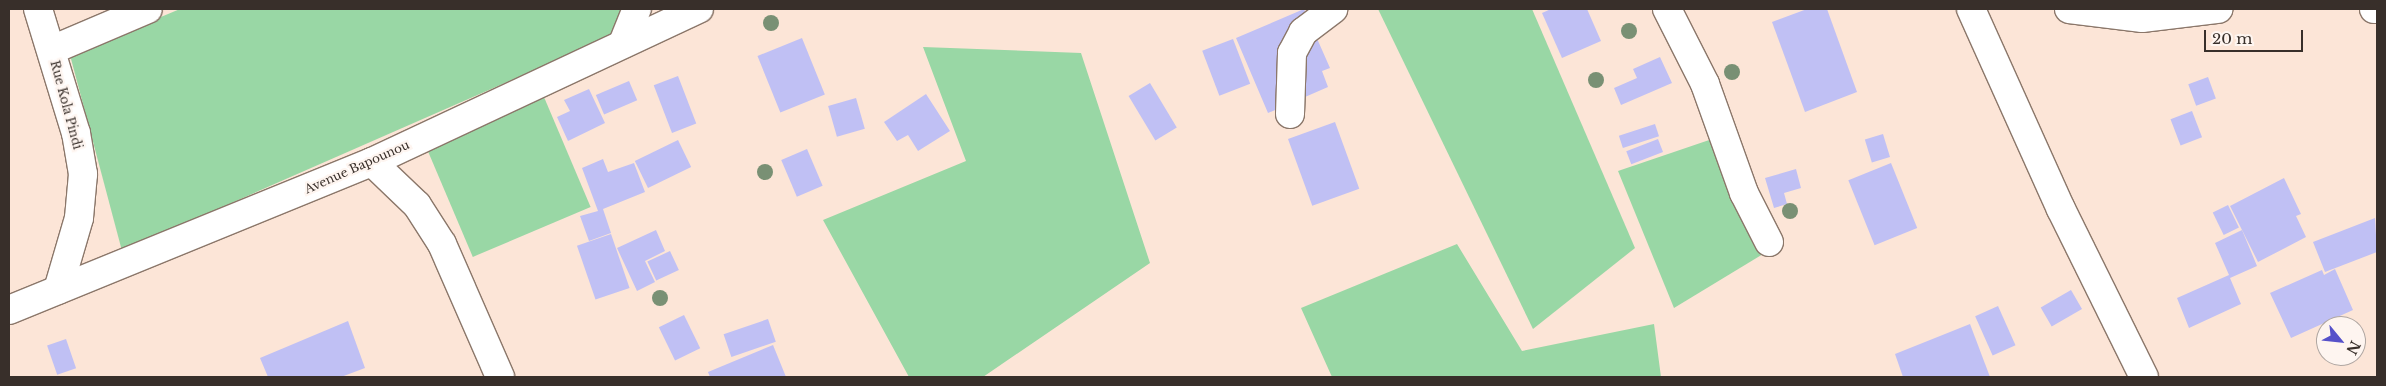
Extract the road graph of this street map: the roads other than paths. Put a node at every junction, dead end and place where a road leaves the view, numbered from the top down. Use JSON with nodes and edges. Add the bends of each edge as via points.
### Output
{"nodes":[{"id":1,"x":38,"y":9,"type":"edge"},
{"id":2,"x":148,"y":9,"type":"edge"},
{"id":3,"x":637,"y":9,"type":"edge"},
{"id":4,"x":699,"y":9,"type":"edge"},
{"id":5,"x":1333,"y":9,"type":"edge"},
{"id":6,"x":1667,"y":9,"type":"edge"},
{"id":7,"x":1971,"y":9,"type":"edge"},
{"id":8,"x":2070,"y":9,"type":"edge"},
{"id":9,"x":2218,"y":9,"type":"edge"},
{"id":10,"x":623,"y":43,"type":"junction"},
{"id":11,"x":52,"y":50,"type":"junction"},
{"id":12,"x":1290,"y":114,"type":"dead end"},
{"id":13,"x":372,"y":162,"type":"junction"},
{"id":14,"x":1769,"y":242,"type":"dead end"},
{"id":15,"x":58,"y":290,"type":"junction"},
{"id":16,"x":9,"y":310,"type":"edge"},
{"id":17,"x":500,"y":377,"type":"edge"},
{"id":18,"x":2144,"y":377,"type":"edge"}],
"edges":[{"from":1,"to":11,"type":"street","name":"Rue Kola Pindi"},
{"from":2,"to":11,"type":"street"},
{"from":3,"to":10,"type":"street"},
{"from":4,"to":10,"type":"street","name":"Avenue Bapounou"},
{"from":5,"to":12,"type":"street","via":[[1303,32],[1292,53]]},
{"from":6,"to":14,"type":"street","via":[[1705,84],[1744,193]]},
{"from":7,"to":18,"type":"street","via":[[2061,209]]},
{"from":8,"to":9,"type":"street","via":[[2142,18]]},
{"from":10,"to":13,"type":"street","name":"Avenue Bapounou"},
{"from":11,"to":15,"type":"street","name":"Rue Kola Pindi","via":[[76,133],[83,174],[79,218]]},
{"from":13,"to":15,"type":"street","name":"Avenue Bapounou"},
{"from":13,"to":17,"type":"street","via":[[417,205],[442,244]]},
{"from":15,"to":16,"type":"street","name":"Avenue Bapounou"}]}
